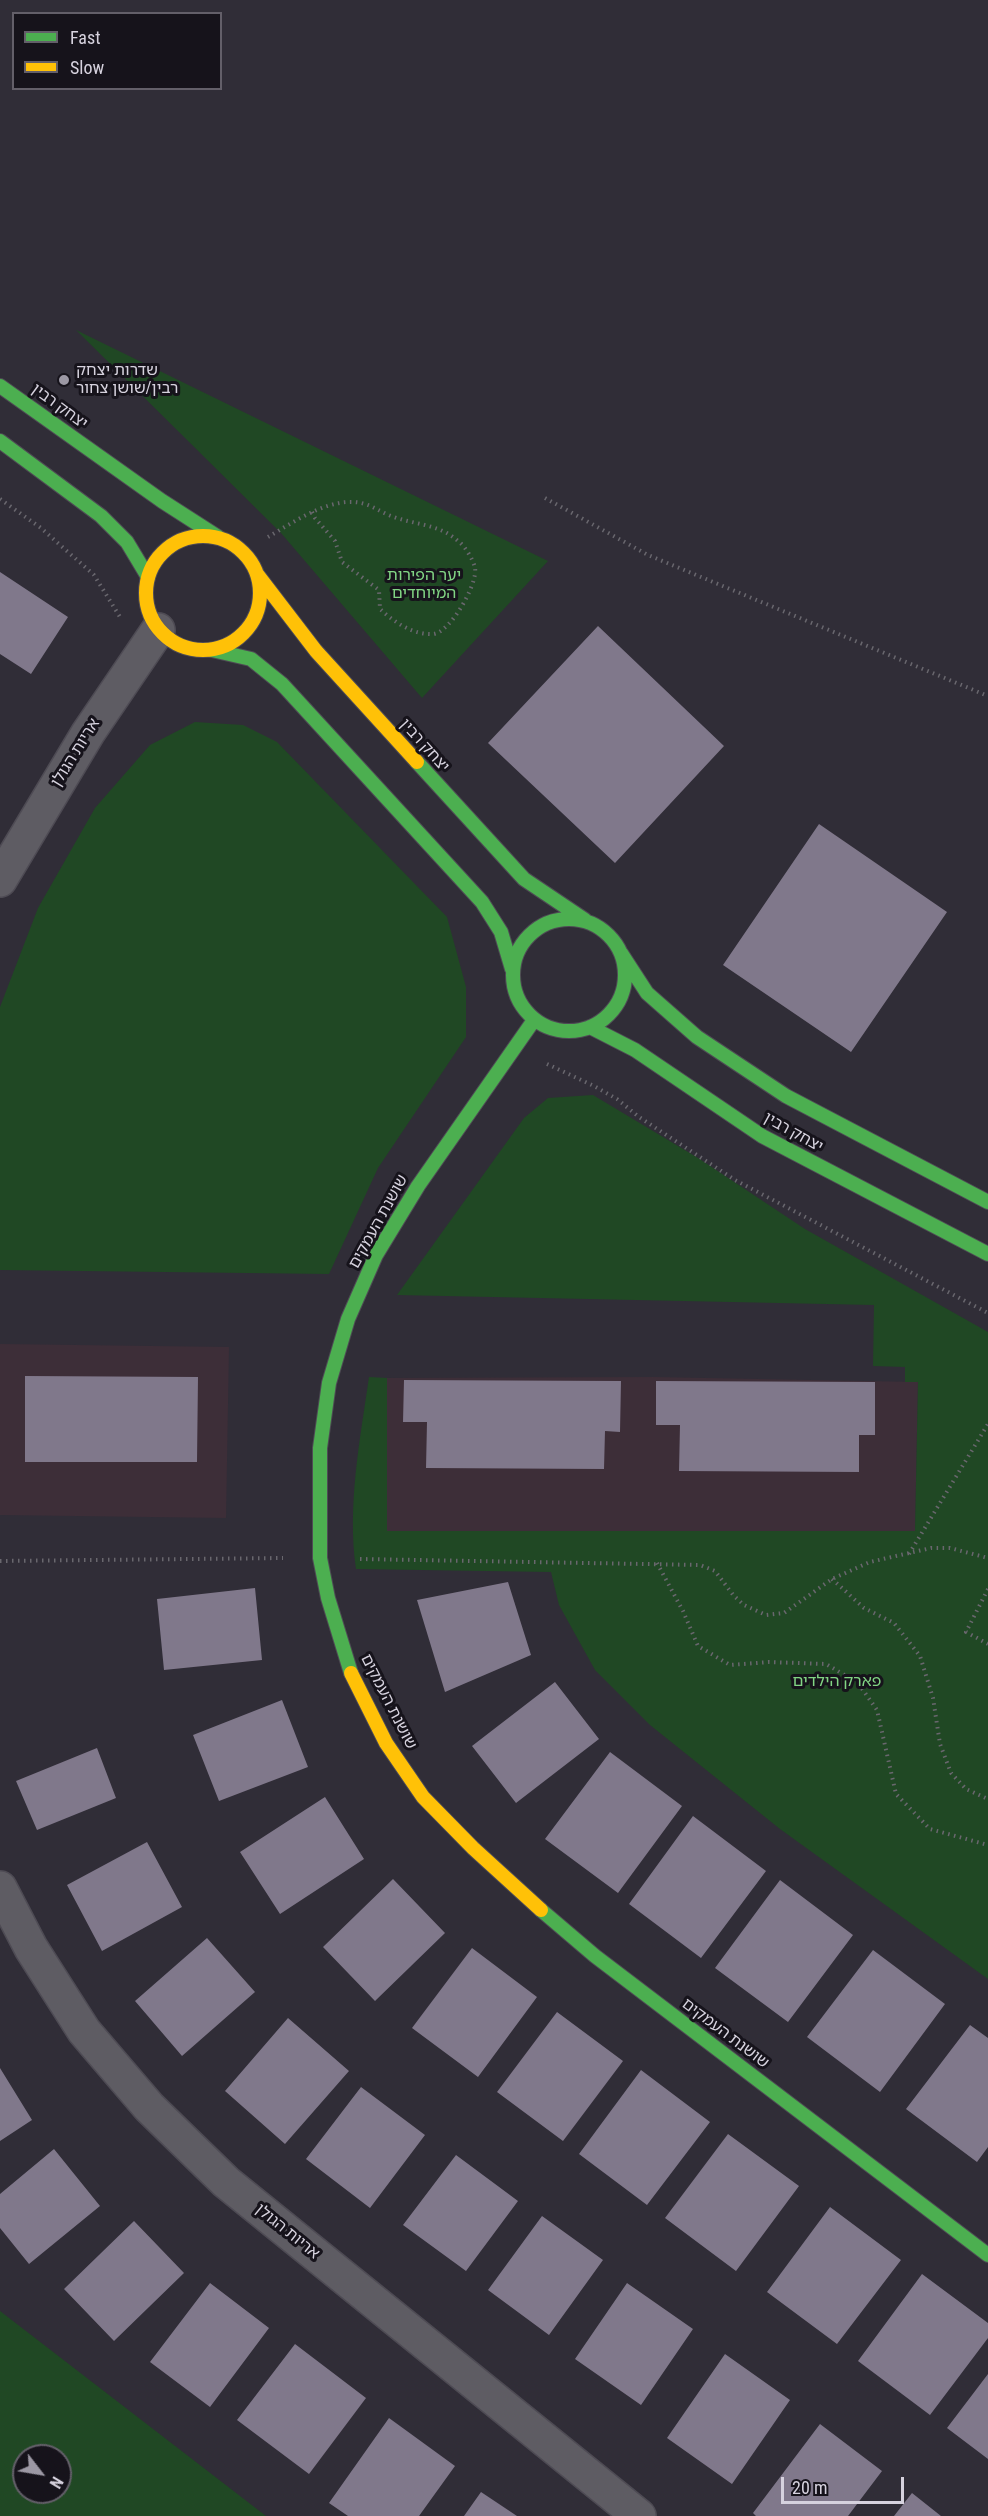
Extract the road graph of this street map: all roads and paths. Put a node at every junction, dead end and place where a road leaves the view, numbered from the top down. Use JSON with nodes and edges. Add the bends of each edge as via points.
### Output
{"nodes":[{"id":1,"x":0,"y":386,"type":"edge"},
{"id":2,"x":0,"y":441,"type":"edge"},
{"id":3,"x":544,"y":498,"type":"dead end"},
{"id":4,"x":312,"y":512,"type":"junction"},
{"id":5,"x":218,"y":537,"type":"junction"},
{"id":6,"x":248,"y":556,"type":"junction"},
{"id":7,"x":257,"y":574,"type":"junction"},
{"id":8,"x":148,"y":577,"type":"junction"},
{"id":9,"x":158,"y":630,"type":"junction"},
{"id":10,"x":212,"y":650,"type":"junction"},
{"id":11,"x":988,"y":696,"type":"edge"},
{"id":12,"x":0,"y":880,"type":"edge"},
{"id":13,"x":585,"y":920,"type":"junction"},
{"id":14,"x":621,"y":953,"type":"junction"},
{"id":15,"x":513,"y":969,"type":"junction"},
{"id":16,"x":534,"y":1020,"type":"junction"},
{"id":17,"x":590,"y":1027,"type":"junction"},
{"id":18,"x":988,"y":1202,"type":"edge"},
{"id":19,"x":988,"y":1254,"type":"edge"},
{"id":20,"x":988,"y":1424,"type":"edge"},
{"id":21,"x":909,"y":1554,"type":"junction"},
{"id":22,"x":320,"y":1558,"type":"junction"},
{"id":23,"x":988,"y":1558,"type":"edge"},
{"id":24,"x":0,"y":1562,"type":"edge"},
{"id":25,"x":657,"y":1563,"type":"junction"},
{"id":26,"x":832,"y":1579,"type":"junction"},
{"id":27,"x":988,"y":1589,"type":"edge"},
{"id":28,"x":988,"y":1644,"type":"edge"},
{"id":29,"x":988,"y":1800,"type":"edge"},
{"id":30,"x":988,"y":1845,"type":"edge"},
{"id":31,"x":0,"y":1888,"type":"edge"},
{"id":32,"x":988,"y":2255,"type":"edge"},
{"id":33,"x":639,"y":2516,"type":"edge"}],
"edges":[{"from":1,"to":5,"type":"main road","name":"יצחק רבין","via":[[174,511]]},
{"from":2,"to":8,"type":"main road","via":[[101,516],[126,543]]},
{"from":3,"to":11,"type":"path","via":[[648,555]]},
{"from":4,"to":4,"type":"path","via":[[330,504],[364,503],[396,518],[436,528],[459,541],[475,567],[467,598],[444,629],[434,634],[397,624],[380,609],[379,590],[342,562],[335,541]]},
{"from":4,"to":6,"type":"path","via":[[268,537]]},
{"from":5,"to":6,"type":"main road"},
{"from":5,"to":8,"type":"main road","via":[[198,535],[179,541],[160,554]]},
{"from":6,"to":7,"type":"main road"},
{"from":7,"to":10,"type":"main road","via":[[261,593],[257,613],[247,630],[231,644]]},
{"from":7,"to":13,"type":"main road","name":"יצחק רבין","via":[[316,651],[524,879]]},
{"from":8,"to":9,"type":"main road","via":[[147,610]]},
{"from":9,"to":10,"type":"main road","via":[[191,650]]},
{"from":9,"to":12,"type":"street","name":"אריות הגולן","via":[[88,733]]},
{"from":10,"to":15,"type":"main road","via":[[251,659],[282,684],[482,902],[501,932]]},
{"from":13,"to":14,"type":"main road","via":[[611,936]]},
{"from":13,"to":15,"type":"main road","via":[[566,918],[547,923],[530,934],[518,950]]},
{"from":14,"to":17,"type":"main road","via":[[626,972],[623,992],[614,1010]]},
{"from":14,"to":18,"type":"main road","name":"יצחק רבין","via":[[647,993],[697,1037],[786,1096]]},
{"from":15,"to":16,"type":"main road","via":[[514,989]]},
{"from":16,"to":17,"type":"main road","via":[[551,1029],[571,1032]]},
{"from":16,"to":22,"type":"main road","name":"שושנת העמקים","via":[[418,1186],[376,1255],[348,1319],[329,1383],[320,1448]]},
{"from":17,"to":19,"type":"main road","name":"יצחק רבין","via":[[647,1056],[669,1075],[762,1136]]},
{"from":20,"to":21,"type":"path"},
{"from":21,"to":23,"type":"path","via":[[950,1548]]},
{"from":21,"to":26,"type":"path","via":[[870,1562]]},
{"from":22,"to":24,"type":"path"},
{"from":22,"to":25,"type":"path"},
{"from":22,"to":32,"type":"main road","name":"שושנת העמקים","via":[[351,1672],[386,1743],[423,1797],[533,1904],[595,1956]]},
{"from":25,"to":26,"type":"path","via":[[700,1565],[715,1571],[739,1600],[766,1615],[784,1613]]},
{"from":25,"to":30,"type":"path","via":[[698,1646],[730,1665],[826,1664],[858,1683],[877,1710],[896,1794],[930,1829]]},
{"from":26,"to":29,"type":"path","via":[[864,1608],[894,1623],[920,1656],[933,1698],[940,1744],[951,1773],[966,1789]]},
{"from":27,"to":28,"type":"path","via":[[966,1632]]},
{"from":31,"to":33,"type":"street","name":"אריות הגולן","via":[[31,1948],[84,2031],[149,2107],[226,2182]]}]}
